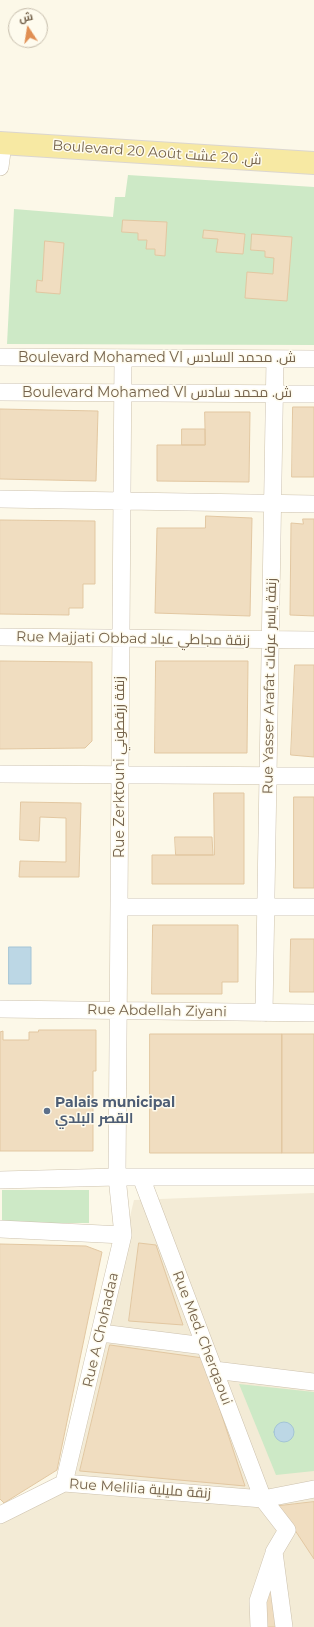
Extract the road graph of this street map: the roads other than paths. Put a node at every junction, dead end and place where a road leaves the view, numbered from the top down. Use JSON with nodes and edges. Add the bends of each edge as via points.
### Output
{"nodes":[{"id":1,"x":2,"y":144,"type":"edge"},
{"id":2,"x":314,"y":163,"type":"edge"},
{"id":3,"x":0,"y":166,"type":"edge"},
{"id":4,"x":0,"y":357,"type":"edge"},
{"id":5,"x":123,"y":358,"type":"junction"},
{"id":6,"x":275,"y":359,"type":"junction"},
{"id":7,"x":314,"y":359,"type":"edge"},
{"id":8,"x":0,"y":392,"type":"edge"},
{"id":9,"x":123,"y":393,"type":"junction"},
{"id":10,"x":275,"y":394,"type":"junction"},
{"id":11,"x":314,"y":394,"type":"edge"},
{"id":12,"x":0,"y":499,"type":"edge"},
{"id":13,"x":122,"y":501,"type":"junction"},
{"id":14,"x":273,"y":504,"type":"junction"},
{"id":15,"x":314,"y":504,"type":"edge"},
{"id":16,"x":0,"y":637,"type":"edge"},
{"id":17,"x":121,"y":638,"type":"junction"},
{"id":18,"x":270,"y":640,"type":"junction"},
{"id":19,"x":314,"y":640,"type":"edge"},
{"id":20,"x":0,"y":774,"type":"edge"},
{"id":21,"x":120,"y":775,"type":"junction"},
{"id":22,"x":268,"y":776,"type":"junction"},
{"id":23,"x":314,"y":776,"type":"edge"},
{"id":24,"x":119,"y":907,"type":"junction"},
{"id":25,"x":266,"y":907,"type":"junction"},
{"id":26,"x":314,"y":907,"type":"edge"},
{"id":27,"x":0,"y":1009,"type":"edge"},
{"id":28,"x":119,"y":1011,"type":"junction"},
{"id":29,"x":264,"y":1013,"type":"junction"},
{"id":30,"x":314,"y":1013,"type":"edge"},
{"id":31,"x":117,"y":1177,"type":"junction"},
{"id":32,"x":141,"y":1177,"type":"junction"},
{"id":33,"x":314,"y":1177,"type":"edge"},
{"id":34,"x":0,"y":1180,"type":"edge"},
{"id":35,"x":0,"y":1229,"type":"edge"},
{"id":36,"x":122,"y":1236,"type":"junction"},
{"id":37,"x":101,"y":1333,"type":"junction"},
{"id":38,"x":205,"y":1346,"type":"junction"},
{"id":39,"x":214,"y":1370,"type":"junction"},
{"id":40,"x":314,"y":1382,"type":"edge"},
{"id":41,"x":64,"y":1482,"type":"junction"},
{"id":42,"x":314,"y":1489,"type":"edge"},
{"id":43,"x":263,"y":1499,"type":"junction"},
{"id":44,"x":0,"y":1515,"type":"edge"},
{"id":45,"x":274,"y":1552,"type":"junction"},
{"id":46,"x":259,"y":1627,"type":"edge"},
{"id":47,"x":284,"y":1627,"type":"edge"}],
"edges":[{"from":1,"to":2,"type":"main road","name":"Boulevard 20 Août ش. 20 غشت"},
{"from":1,"to":3,"type":"street"},
{"from":4,"to":5,"type":"street","name":"Boulevard Mohamed VI ش. محمد السادس"},
{"from":5,"to":6,"type":"street","name":"Boulevard Mohamed VI ش. محمد السادس"},
{"from":5,"to":9,"type":"street","name":"Rue Zerktouni زنقة زرقطوني"},
{"from":6,"to":7,"type":"street","name":"Boulevard Mohamed VI ش. محمد السادس"},
{"from":6,"to":10,"type":"street","name":"Rue Yasser Arafat زنقة ياسر عرفات"},
{"from":8,"to":9,"type":"street","name":"Boulevard Mohamed VI ش. محمد سادس"},
{"from":9,"to":10,"type":"street","name":"Boulevard Mohamed VI ش. محمد سادس"},
{"from":9,"to":13,"type":"street","name":"Rue Zerktouni زنقة زرقطوني"},
{"from":10,"to":11,"type":"street","name":"Boulevard Mohamed VI ش. محمد سادس"},
{"from":10,"to":14,"type":"street","name":"Rue Yasser Arafat زنقة ياسر عرفات"},
{"from":12,"to":13,"type":"street"},
{"from":13,"to":14,"type":"street"},
{"from":13,"to":17,"type":"street","name":"Rue Zerktouni زنقة زرقطوني"},
{"from":14,"to":15,"type":"street"},
{"from":14,"to":18,"type":"street","name":"Rue Yasser Arafat زنقة ياسر عرفات"},
{"from":16,"to":17,"type":"street","name":"Rue Majjati Obbad زنقة مجاطي عباد"},
{"from":17,"to":18,"type":"street","name":"Rue Majjati Obbad زنقة مجاطي عباد"},
{"from":17,"to":21,"type":"street","name":"Rue Zerktouni زنقة زرقطوني"},
{"from":18,"to":19,"type":"street","name":"Rue Majjati Obbad زنقة مجاطي عباد"},
{"from":18,"to":22,"type":"street","name":"Rue Yasser Arafat زنقة ياسر عرفات"},
{"from":20,"to":21,"type":"street"},
{"from":21,"to":22,"type":"street"},
{"from":21,"to":24,"type":"street","name":"Rue Zerktouni زنقة زرقطوني"},
{"from":22,"to":23,"type":"street"},
{"from":22,"to":25,"type":"street","name":"Rue Yasser Arafat زنقة ياسر عرفات"},
{"from":24,"to":25,"type":"street"},
{"from":24,"to":28,"type":"street","name":"Rue Zerktouni زنقة زرقطوني"},
{"from":25,"to":26,"type":"street"},
{"from":25,"to":29,"type":"street","name":"Rue Yasser Arafat زنقة ياسر عرفات"},
{"from":27,"to":28,"type":"street","name":"Rue Abdellah Ziyani"},
{"from":28,"to":29,"type":"street","name":"Rue Abdellah Ziyani"},
{"from":28,"to":31,"type":"street","name":"Rue Zerktouni زنقة زرقطوني"},
{"from":29,"to":30,"type":"street","name":"Rue Abdellah Ziyani"},
{"from":31,"to":32,"type":"street"},
{"from":31,"to":34,"type":"street"},
{"from":31,"to":36,"type":"street","name":"Rue A Chohadaa"},
{"from":32,"to":33,"type":"street"},
{"from":32,"to":38,"type":"street","name":"Rue Med. Cherqaoui"},
{"from":35,"to":36,"type":"street"},
{"from":36,"to":37,"type":"street","name":"Rue A Chohadaa"},
{"from":37,"to":38,"type":"street"},
{"from":37,"to":41,"type":"street","name":"Rue A Chohadaa"},
{"from":38,"to":39,"type":"street","name":"Rue Med. Cherqaoui"},
{"from":39,"to":40,"type":"street"},
{"from":39,"to":43,"type":"street","name":"Rue Med. Cherqaoui"},
{"from":41,"to":43,"type":"street","name":"Rue Melilia زنقة مليلية"},
{"from":41,"to":44,"type":"street","name":"Rue Melilia زنقة مليلية"},
{"from":42,"to":43,"type":"street","name":"Rue Melilia زنقة مليلية"},
{"from":43,"to":45,"type":"street","name":"Rue Med. Cherqaoui","via":[[287,1530]]},
{"from":45,"to":46,"type":"street","via":[[258,1601]]},
{"from":45,"to":47,"type":"street"}]}
